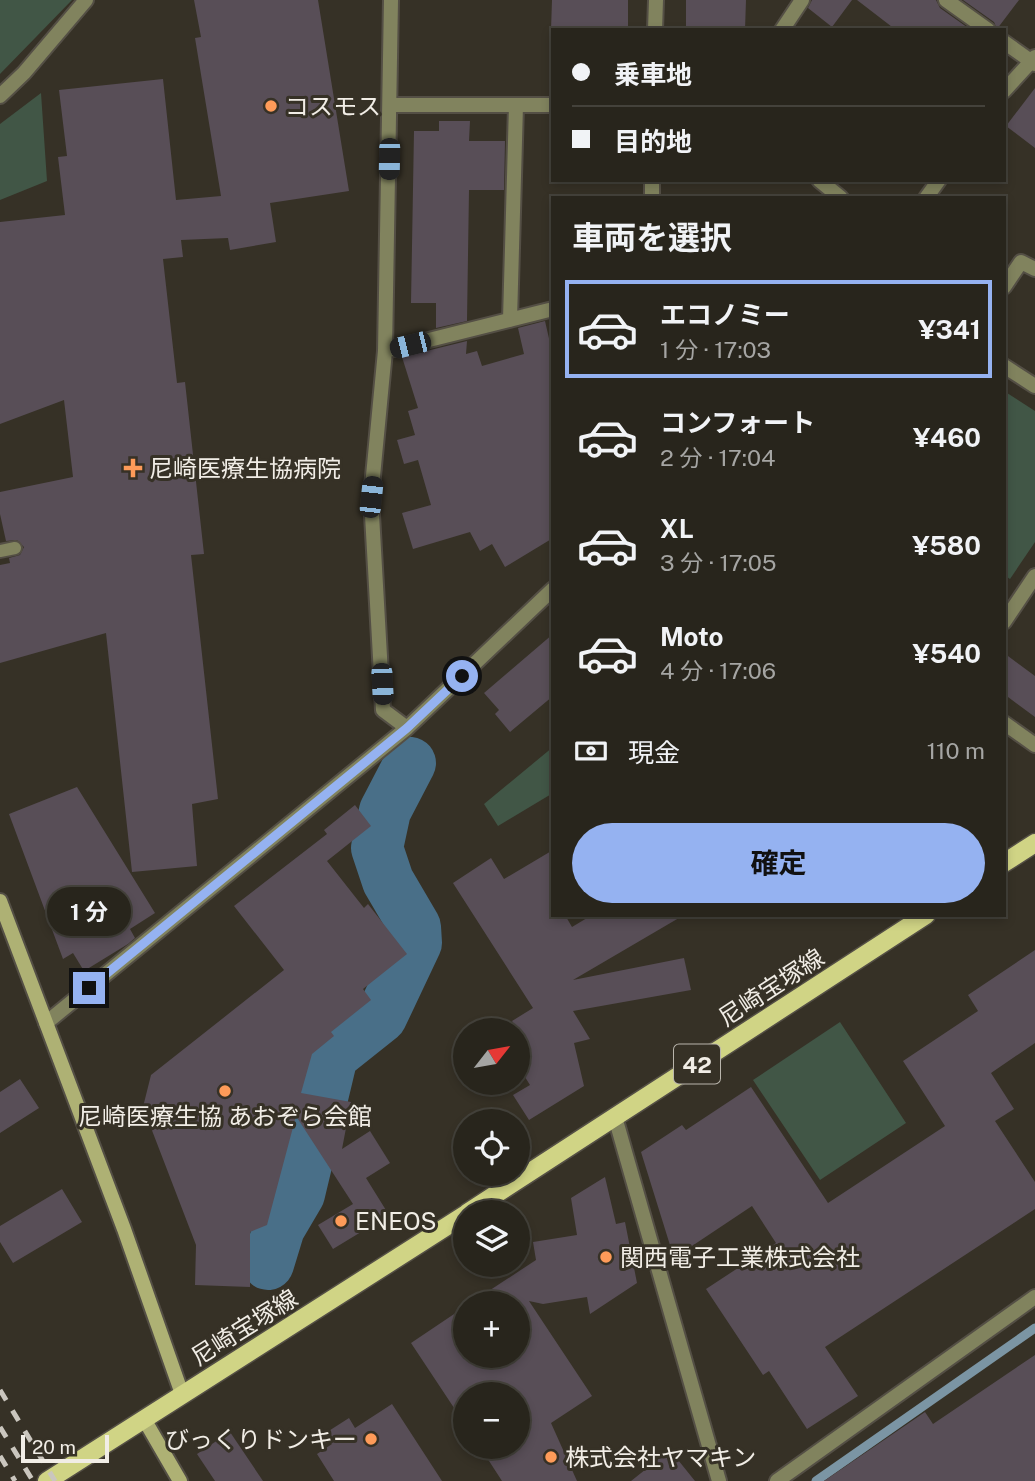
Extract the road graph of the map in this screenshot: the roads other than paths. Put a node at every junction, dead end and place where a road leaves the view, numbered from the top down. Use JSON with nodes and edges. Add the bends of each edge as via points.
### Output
{"nodes":[{"id":1,"x":86,"y":0,"type":"edge"},
{"id":2,"x":391,"y":0,"type":"edge"},
{"id":3,"x":656,"y":0,"type":"edge"},
{"id":4,"x":802,"y":0,"type":"edge"},
{"id":5,"x":946,"y":0,"type":"edge"},
{"id":6,"x":655,"y":28,"type":"edge"},
{"id":7,"x":783,"y":28,"type":"edge"},
{"id":8,"x":985,"y":28,"type":"edge"},
{"id":9,"x":1006,"y":43,"type":"edge"},
{"id":10,"x":1034,"y":60,"type":"edge"},
{"id":11,"x":1006,"y":90,"type":"edge"},
{"id":12,"x":0,"y":96,"type":"edge"},
{"id":13,"x":390,"y":105,"type":"junction"},
{"id":14,"x":516,"y":105,"type":"junction"},
{"id":15,"x":551,"y":106,"type":"edge"},
{"id":16,"x":821,"y":182,"type":"edge"},
{"id":17,"x":839,"y":196,"type":"edge"},
{"id":18,"x":1035,"y":269,"type":"edge"},
{"id":19,"x":1006,"y":284,"type":"edge"},
{"id":20,"x":551,"y":310,"type":"edge"},
{"id":21,"x":510,"y":320,"type":"junction"},
{"id":22,"x":385,"y":351,"type":"junction"},
{"id":23,"x":1006,"y":367,"type":"edge"},
{"id":24,"x":1035,"y":386,"type":"edge"},
{"id":25,"x":15,"y":548,"type":"dead end"},
{"id":26,"x":0,"y":551,"type":"edge"},
{"id":27,"x":1035,"y":576,"type":"edge"},
{"id":28,"x":551,"y":591,"type":"edge"},
{"id":29,"x":1006,"y":619,"type":"edge"},
{"id":30,"x":1006,"y":724,"type":"edge"},
{"id":31,"x":407,"y":728,"type":"junction"},
{"id":32,"x":1035,"y":745,"type":"edge"},
{"id":33,"x":1035,"y":843,"type":"edge"},
{"id":34,"x":1006,"y":862,"type":"edge"},
{"id":35,"x":0,"y":901,"type":"edge"},
{"id":36,"x":923,"y":917,"type":"edge"},
{"id":37,"x":46,"y":1023,"type":"junction"},
{"id":38,"x":615,"y":1117,"type":"junction"},
{"id":39,"x":486,"y":1200,"type":"edge"},
{"id":40,"x":453,"y":1221,"type":"edge"},
{"id":41,"x":1035,"y":1297,"type":"edge"},
{"id":42,"x":182,"y":1394,"type":"junction"},
{"id":43,"x":144,"y":1419,"type":"junction"},
{"id":44,"x":47,"y":1481,"type":"edge"},
{"id":45,"x":180,"y":1481,"type":"edge"},
{"id":46,"x":719,"y":1481,"type":"edge"},
{"id":47,"x":777,"y":1481,"type":"edge"}],
"edges":[{"from":1,"to":12,"type":"street"},
{"from":2,"to":13,"type":"street"},
{"from":3,"to":6,"type":"street"},
{"from":4,"to":7,"type":"street"},
{"from":5,"to":8,"type":"street"},
{"from":9,"to":10,"type":"street"},
{"from":10,"to":11,"type":"street"},
{"from":13,"to":14,"type":"street"},
{"from":13,"to":22,"type":"street"},
{"from":14,"to":15,"type":"street"},
{"from":14,"to":21,"type":"street"},
{"from":16,"to":17,"type":"street"},
{"from":18,"to":19,"type":"street","via":[[1021,262]]},
{"from":20,"to":21,"type":"street"},
{"from":21,"to":22,"type":"street"},
{"from":22,"to":31,"type":"street","via":[[371,497],[383,710]]},
{"from":23,"to":24,"type":"street"},
{"from":25,"to":26,"type":"lane"},
{"from":27,"to":29,"type":"street"},
{"from":28,"to":31,"type":"street"},
{"from":30,"to":32,"type":"street"},
{"from":31,"to":37,"type":"street"},
{"from":33,"to":34,"type":"main road"},
{"from":35,"to":37,"type":"street"},
{"from":36,"to":38,"type":"main road","name":"尼崎宝塚線","number":"42"},
{"from":37,"to":42,"type":"street"},
{"from":38,"to":39,"type":"main road","name":"尼崎宝塚線","number":"42"},
{"from":38,"to":46,"type":"street"},
{"from":40,"to":42,"type":"main road","name":"尼崎宝塚線","number":"42"},
{"from":41,"to":47,"type":"street"},
{"from":42,"to":43,"type":"main road","name":"尼崎宝塚線","number":"42"},
{"from":43,"to":44,"type":"main road","name":"尼崎宝塚線","number":"42"},
{"from":43,"to":45,"type":"street"}]}
